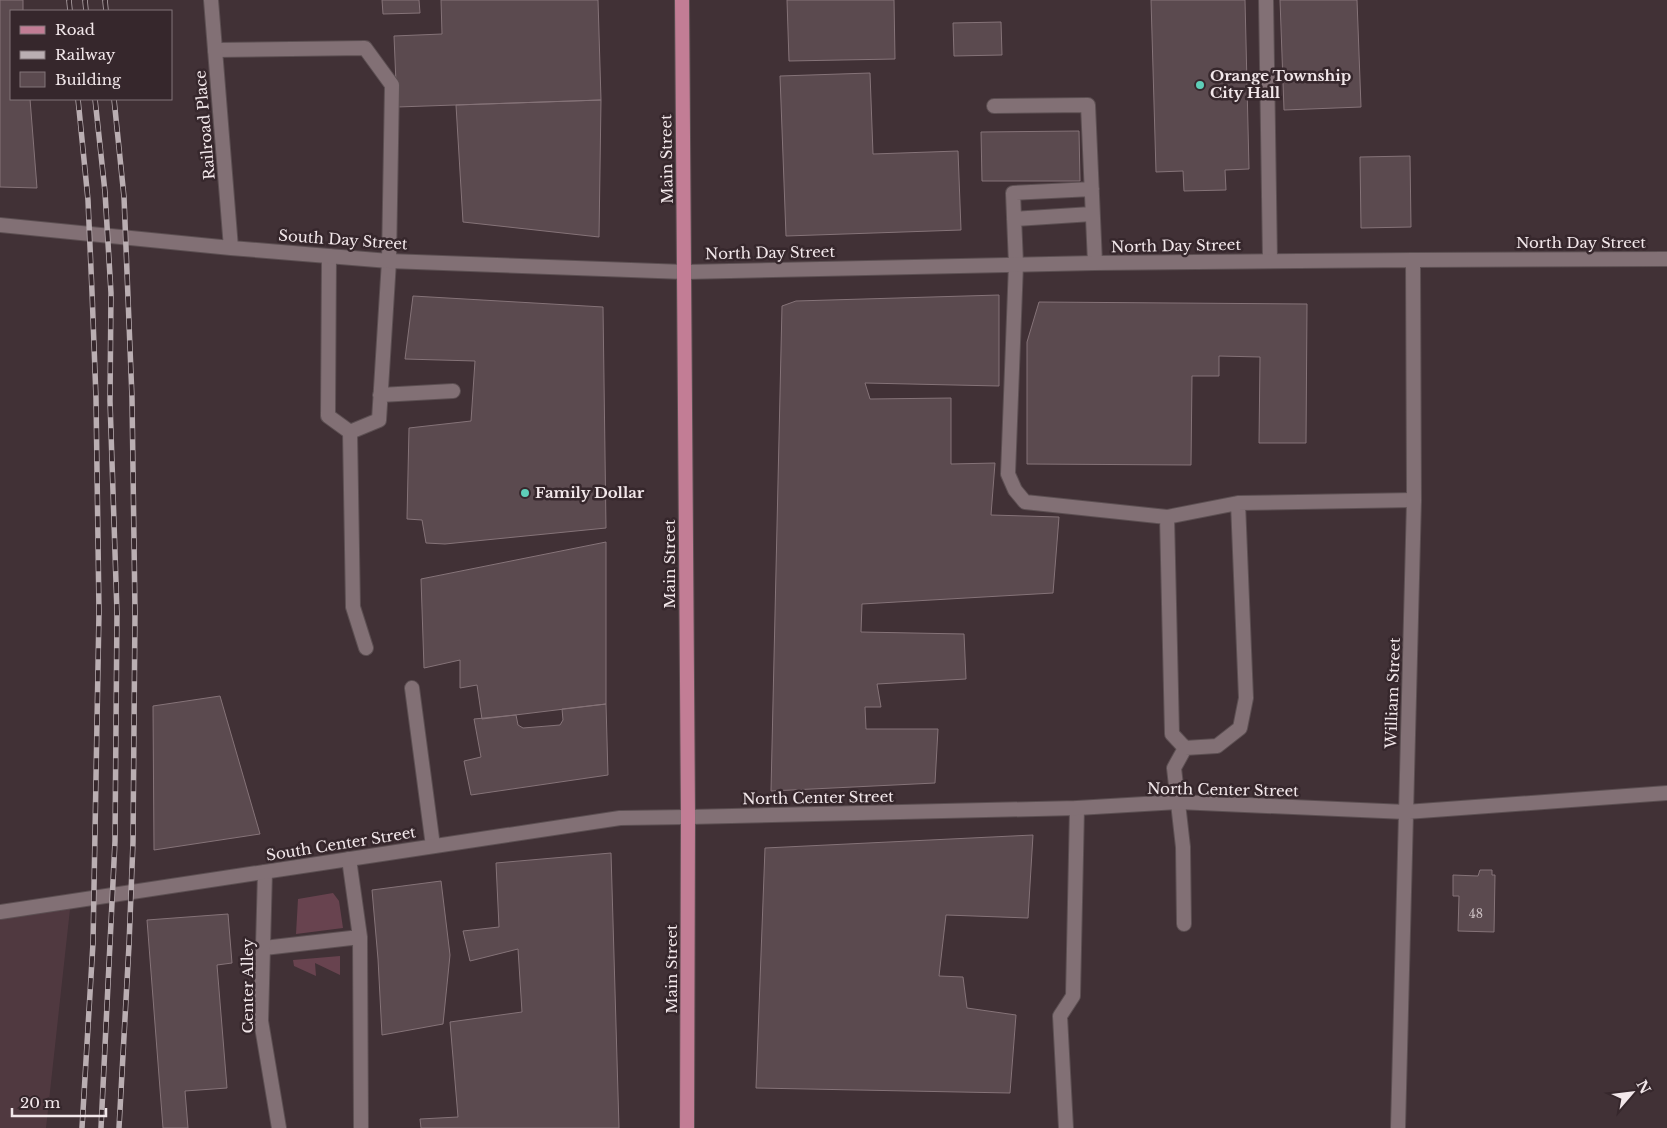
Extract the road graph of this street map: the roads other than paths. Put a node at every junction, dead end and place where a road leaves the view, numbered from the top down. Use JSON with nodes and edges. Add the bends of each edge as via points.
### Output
{"nodes":[{"id":1,"x":211,"y":0,"type":"edge"},
{"id":2,"x":682,"y":0,"type":"edge"},
{"id":3,"x":1266,"y":0,"type":"edge"},
{"id":4,"x":215,"y":50,"type":"junction"},
{"id":5,"x":994,"y":106,"type":"dead end"},
{"id":6,"x":1092,"y":189,"type":"junction"},
{"id":7,"x":1092,"y":214,"type":"junction"},
{"id":8,"x":1014,"y":219,"type":"junction"},
{"id":9,"x":0,"y":225,"type":"edge"},
{"id":10,"x":231,"y":248,"type":"junction"},
{"id":11,"x":329,"y":256,"type":"junction"},
{"id":12,"x":1667,"y":259,"type":"edge"},
{"id":13,"x":1413,"y":260,"type":"junction"},
{"id":14,"x":389,"y":261,"type":"junction"},
{"id":15,"x":1270,"y":261,"type":"junction"},
{"id":16,"x":1094,"y":263,"type":"junction"},
{"id":17,"x":1016,"y":264,"type":"junction"},
{"id":18,"x":684,"y":272,"type":"junction"},
{"id":19,"x":453,"y":391,"type":"dead end"},
{"id":20,"x":380,"y":395,"type":"junction"},
{"id":21,"x":350,"y":432,"type":"junction"},
{"id":22,"x":1414,"y":500,"type":"junction"},
{"id":23,"x":1238,"y":503,"type":"junction"},
{"id":24,"x":1167,"y":517,"type":"junction"},
{"id":25,"x":366,"y":648,"type":"dead end"},
{"id":26,"x":412,"y":688,"type":"dead end"},
{"id":27,"x":1185,"y":748,"type":"junction"},
{"id":28,"x":1667,"y":793,"type":"edge"},
{"id":29,"x":1178,"y":802,"type":"junction"},
{"id":30,"x":1077,"y":808,"type":"junction"},
{"id":31,"x":1406,"y":812,"type":"junction"},
{"id":32,"x":688,"y":818,"type":"junction"},
{"id":33,"x":433,"y":846,"type":"junction"},
{"id":34,"x":349,"y":858,"type":"junction"},
{"id":35,"x":265,"y":872,"type":"junction"},
{"id":36,"x":0,"y":912,"type":"edge"},
{"id":37,"x":1184,"y":924,"type":"dead end"},
{"id":38,"x":360,"y":937,"type":"junction"},
{"id":39,"x":264,"y":948,"type":"junction"},
{"id":40,"x":279,"y":1128,"type":"edge"},
{"id":41,"x":361,"y":1128,"type":"edge"},
{"id":42,"x":687,"y":1128,"type":"edge"},
{"id":43,"x":1066,"y":1128,"type":"edge"},
{"id":44,"x":1398,"y":1128,"type":"edge"}],
"edges":[{"from":1,"to":4,"type":"street","name":"Railroad Place"},
{"from":2,"to":18,"type":"main road","name":"Main Street"},
{"from":3,"to":15,"type":"street"},
{"from":4,"to":10,"type":"street","name":"Railroad Place"},
{"from":4,"to":14,"type":"street","via":[[365,48],[392,85]]},
{"from":5,"to":6,"type":"street","via":[[1088,105]]},
{"from":6,"to":7,"type":"street"},
{"from":6,"to":8,"type":"street","via":[[1013,193]]},
{"from":7,"to":8,"type":"street"},
{"from":7,"to":16,"type":"street"},
{"from":8,"to":17,"type":"street"},
{"from":9,"to":10,"type":"street","name":"South Day Street"},
{"from":10,"to":11,"type":"street","name":"South Day Street"},
{"from":11,"to":14,"type":"street","name":"South Day Street"},
{"from":11,"to":21,"type":"street","via":[[328,416]]},
{"from":12,"to":13,"type":"street","name":"North Day Street"},
{"from":13,"to":15,"type":"street","name":"North Day Street"},
{"from":13,"to":22,"type":"street","name":"William Street"},
{"from":14,"to":18,"type":"street","name":"South Day Street"},
{"from":14,"to":20,"type":"street"},
{"from":15,"to":16,"type":"street","name":"North Day Street"},
{"from":16,"to":17,"type":"street","name":"North Day Street"},
{"from":17,"to":18,"type":"street","name":"North Day Street"},
{"from":17,"to":24,"type":"street","via":[[1008,474],[1015,490],[1026,502]]},
{"from":18,"to":32,"type":"main road","name":"Main Street"},
{"from":19,"to":20,"type":"street"},
{"from":20,"to":21,"type":"street","via":[[379,420]]},
{"from":21,"to":25,"type":"street","via":[[353,607]]},
{"from":22,"to":23,"type":"street"},
{"from":22,"to":31,"type":"street","name":"William Street"},
{"from":23,"to":24,"type":"street"},
{"from":23,"to":27,"type":"street","via":[[1246,698],[1240,728],[1217,746]]},
{"from":24,"to":27,"type":"street","via":[[1172,734]]},
{"from":26,"to":33,"type":"street"},
{"from":27,"to":29,"type":"street","via":[[1174,768]]},
{"from":28,"to":31,"type":"street","name":"North Center Street"},
{"from":29,"to":30,"type":"street","name":"North Center Street"},
{"from":29,"to":31,"type":"street","name":"North Center Street"},
{"from":29,"to":37,"type":"street","via":[[1183,848]]},
{"from":30,"to":32,"type":"street","name":"North Center Street"},
{"from":30,"to":43,"type":"street","via":[[1073,996],[1060,1016]]},
{"from":31,"to":44,"type":"street","name":"William Street"},
{"from":32,"to":33,"type":"street","name":"South Center Street","via":[[620,818]]},
{"from":32,"to":42,"type":"main road","name":"Main Street"},
{"from":33,"to":34,"type":"street","name":"South Center Street"},
{"from":34,"to":35,"type":"street","name":"South Center Street"},
{"from":34,"to":38,"type":"street"},
{"from":35,"to":36,"type":"street","name":"South Center Street"},
{"from":35,"to":39,"type":"street","name":"Center Alley"},
{"from":38,"to":39,"type":"street"},
{"from":38,"to":41,"type":"street"},
{"from":39,"to":40,"type":"street","name":"Center Alley","via":[[261,1021]]}]}
